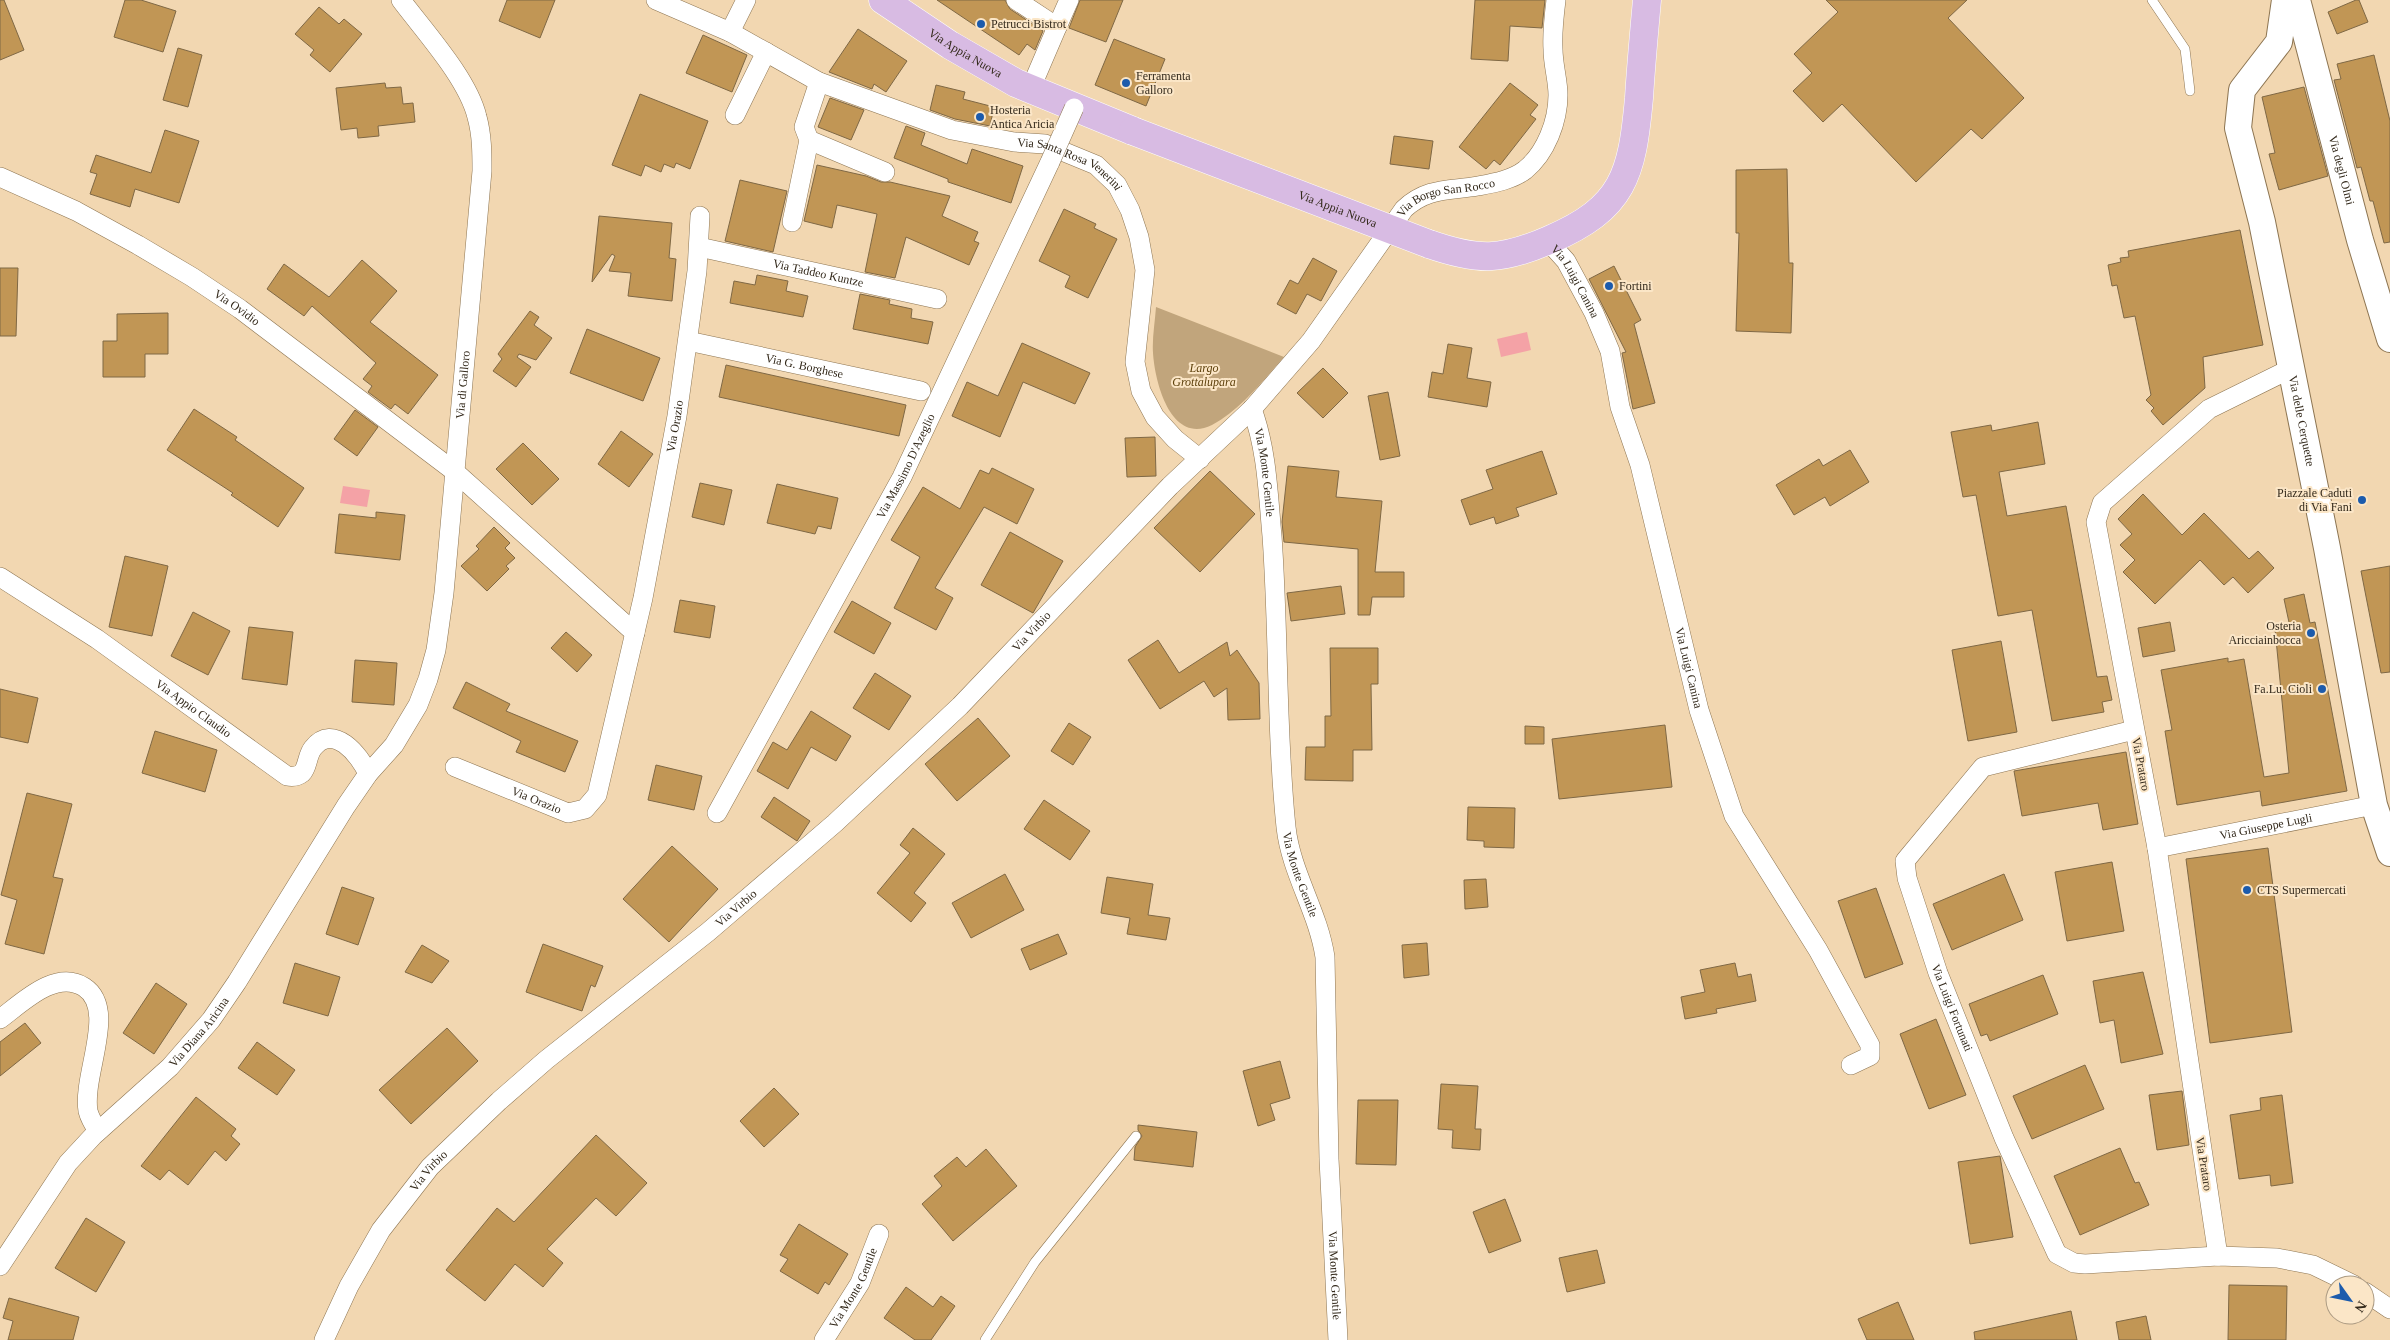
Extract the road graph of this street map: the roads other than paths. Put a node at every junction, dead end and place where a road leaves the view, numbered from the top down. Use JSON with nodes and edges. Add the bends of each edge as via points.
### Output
{"nodes":[{"id":1,"x":401,"y":0,"type":"edge"},
{"id":2,"x":656,"y":0,"type":"edge"},
{"id":3,"x":746,"y":0,"type":"edge"},
{"id":4,"x":883,"y":0,"type":"edge"},
{"id":5,"x":1016,"y":0,"type":"edge"},
{"id":6,"x":1069,"y":0,"type":"edge"},
{"id":7,"x":1556,"y":0,"type":"edge"},
{"id":8,"x":1647,"y":0,"type":"edge"},
{"id":9,"x":2152,"y":0,"type":"edge"},
{"id":10,"x":2285,"y":0,"type":"edge"},
{"id":11,"x":2297,"y":0,"type":"edge"},
{"id":12,"x":1057,"y":27,"type":"junction"},
{"id":13,"x":730,"y":32,"type":"junction"},
{"id":14,"x":766,"y":52,"type":"junction"},
{"id":15,"x":819,"y":82,"type":"junction"},
{"id":16,"x":1030,"y":90,"type":"junction"},
{"id":17,"x":2190,"y":91,"type":"dead end"},
{"id":18,"x":1074,"y":108,"type":"junction"},
{"id":19,"x":735,"y":115,"type":"dead end"},
{"id":20,"x":809,"y":140,"type":"junction"},
{"id":21,"x":885,"y":172,"type":"dead end"},
{"id":22,"x":0,"y":177,"type":"edge"},
{"id":23,"x":700,"y":216,"type":"dead end"},
{"id":24,"x":792,"y":222,"type":"dead end"},
{"id":25,"x":1548,"y":241,"type":"junction"},
{"id":26,"x":699,"y":247,"type":"junction"},
{"id":27,"x":937,"y":299,"type":"dead end"},
{"id":28,"x":2390,"y":339,"type":"edge"},
{"id":29,"x":688,"y":341,"type":"junction"},
{"id":30,"x":2290,"y":368,"type":"junction"},
{"id":31,"x":921,"y":391,"type":"dead end"},
{"id":32,"x":1252,"y":409,"type":"junction"},
{"id":33,"x":1200,"y":459,"type":"junction"},
{"id":34,"x":454,"y":470,"type":"junction"},
{"id":35,"x":0,"y":577,"type":"edge"},
{"id":36,"x":635,"y":633,"type":"junction"},
{"id":37,"x":2134,"y":730,"type":"junction"},
{"id":38,"x":455,"y":767,"type":"dead end"},
{"id":39,"x":368,"y":774,"type":"junction"},
{"id":40,"x":2374,"y":805,"type":"junction"},
{"id":41,"x":717,"y":813,"type":"dead end"},
{"id":42,"x":2389,"y":841,"type":"edge"},
{"id":43,"x":2157,"y":848,"type":"junction"},
{"id":44,"x":0,"y":1019,"type":"edge"},
{"id":45,"x":1851,"y":1065,"type":"dead end"},
{"id":46,"x":98,"y":1132,"type":"junction"},
{"id":47,"x":1136,"y":1136,"type":"dead end"},
{"id":48,"x":879,"y":1234,"type":"dead end"},
{"id":49,"x":2218,"y":1256,"type":"junction"},
{"id":50,"x":0,"y":1266,"type":"edge"},
{"id":51,"x":2336,"y":1275,"type":"edge"},
{"id":52,"x":2375,"y":1299,"type":"edge"},
{"id":53,"x":2390,"y":1309,"type":"edge"},
{"id":54,"x":324,"y":1340,"type":"edge"},
{"id":55,"x":824,"y":1340,"type":"edge"},
{"id":56,"x":985,"y":1340,"type":"edge"},
{"id":57,"x":1338,"y":1340,"type":"edge"}],
"edges":[{"from":1,"to":34,"type":"street","name":"Via di Galloro","via":[[465,88],[478,118],[482,148]]},
{"from":2,"to":13,"type":"street","name":"Via Santa Rosa Venerini"},
{"from":3,"to":13,"type":"street"},
{"from":4,"to":16,"type":"main road","name":"Via Appia Nuova","via":[[950,45]]},
{"from":5,"to":12,"type":"street"},
{"from":6,"to":12,"type":"street"},
{"from":7,"to":32,"type":"street","name":"Via Borgo San Rocco","via":[[1553,49],[1557,104],[1552,129],[1537,157],[1525,170],[1510,178],[1426,193],[1415,199],[1400,214],[1311,341]]},
{"from":8,"to":25,"type":"main road","name":"Via Appia Nuova","via":[[1634,144],[1626,173],[1615,194],[1596,215]]},
{"from":9,"to":17,"type":"lane","via":[[2185,49]]},
{"from":10,"to":30,"type":"street","name":"Via delle Cerquette","via":[[2279,42],[2242,90],[2238,128],[2262,222]]},
{"from":11,"to":28,"type":"street","name":"Via degli Olmi","via":[[2360,240]]},
{"from":12,"to":16,"type":"street"},
{"from":13,"to":14,"type":"street","name":"Via Santa Rosa Venerini"},
{"from":14,"to":15,"type":"street","name":"Via Santa Rosa Venerini"},
{"from":14,"to":19,"type":"street"},
{"from":15,"to":20,"type":"street","via":[[804,126]]},
{"from":15,"to":33,"type":"street","name":"Via Santa Rosa Venerini","via":[[952,130],[1014,142],[1045,144],[1096,165],[1117,185],[1140,238],[1145,270],[1134,362],[1141,391],[1154,417]]},
{"from":16,"to":18,"type":"main road","name":"Via Appia Nuova"},
{"from":18,"to":25,"type":"main road","name":"Via Appia Nuova","bridge":true,"via":[[1458,254],[1494,257],[1514,254]]},
{"from":18,"to":41,"type":"street","name":"Via Massimo D'Azeglio","bridge":true,"via":[[902,477]]},
{"from":20,"to":21,"type":"street"},
{"from":20,"to":24,"type":"street"},
{"from":22,"to":34,"type":"street","name":"Via Ovidio","via":[[76,211],[192,277],[269,330]]},
{"from":23,"to":26,"type":"street","name":"Via Orazio"},
{"from":25,"to":45,"type":"street","name":"Via Luigi Canina","via":[[1566,261],[1610,351],[1620,407],[1640,465],[1699,710],[1734,816],[1818,950],[1870,1045],[1870,1056]]},
{"from":26,"to":27,"type":"street","name":"Via Taddeo Kuntze"},
{"from":26,"to":29,"type":"street","name":"Via Orazio"},
{"from":29,"to":31,"type":"street","name":"Via G. Borghese"},
{"from":29,"to":36,"type":"street","name":"Via Orazio","via":[[677,416]]},
{"from":30,"to":37,"type":"street","name":"Via Prataro","via":[[2209,409],[2102,503],[2096,522]]},
{"from":30,"to":40,"type":"street","name":"Via delle Cerquette","via":[[2334,581]]},
{"from":32,"to":33,"type":"street"},
{"from":32,"to":57,"type":"street","name":"Via Monte Gentile","via":[[1263,444],[1268,488],[1277,597],[1280,757],[1287,829],[1298,876],[1318,926],[1325,957],[1329,1159]]},
{"from":33,"to":54,"type":"street","name":"Via Virbio","via":[[1170,486],[988,678],[883,779],[708,932],[540,1064],[437,1160],[381,1230],[349,1286]]},
{"from":34,"to":36,"type":"street"},
{"from":34,"to":39,"type":"street","name":"Via di Galloro","via":[[444,593],[433,665],[407,725]]},
{"from":35,"to":39,"type":"street","name":"Via Appio Claudio","via":[[97,639],[287,776],[295,777],[302,773],[312,749],[328,739],[341,741],[353,749]]},
{"from":36,"to":38,"type":"street","name":"Via Orazio","via":[[600,787],[585,809],[568,813],[561,811]]},
{"from":37,"to":43,"type":"street","name":"Via Prataro"},
{"from":37,"to":49,"type":"street","name":"Via Luigi Fortunati","via":[[1983,767],[1905,862],[1907,878],[1952,1010],[2004,1138],[2057,1254],[2074,1263],[2084,1264]]},
{"from":39,"to":46,"type":"street","name":"Via Diana Aricina","via":[[211,1020],[165,1072]]},
{"from":40,"to":42,"type":"street","name":"Via delle Cerquette"},
{"from":40,"to":43,"type":"street","name":"Via Giuseppe Lugli"},
{"from":43,"to":49,"type":"street","name":"Via Prataro"},
{"from":44,"to":46,"type":"street","via":[[54,983],[76,983],[90,993],[97,1002],[100,1019],[88,1076],[87,1099],[91,1120]]},
{"from":46,"to":50,"type":"street","name":"Via Diana Aricina","via":[[62,1170]]},
{"from":47,"to":56,"type":"lane","via":[[1035,1262]]},
{"from":48,"to":55,"type":"street","name":"Via Monte Gentile","via":[[860,1283]]},
{"from":49,"to":51,"type":"street","name":"Via Luigi Fortunati","via":[[2277,1258],[2301,1262]]},
{"from":52,"to":53,"type":"street"}]}
